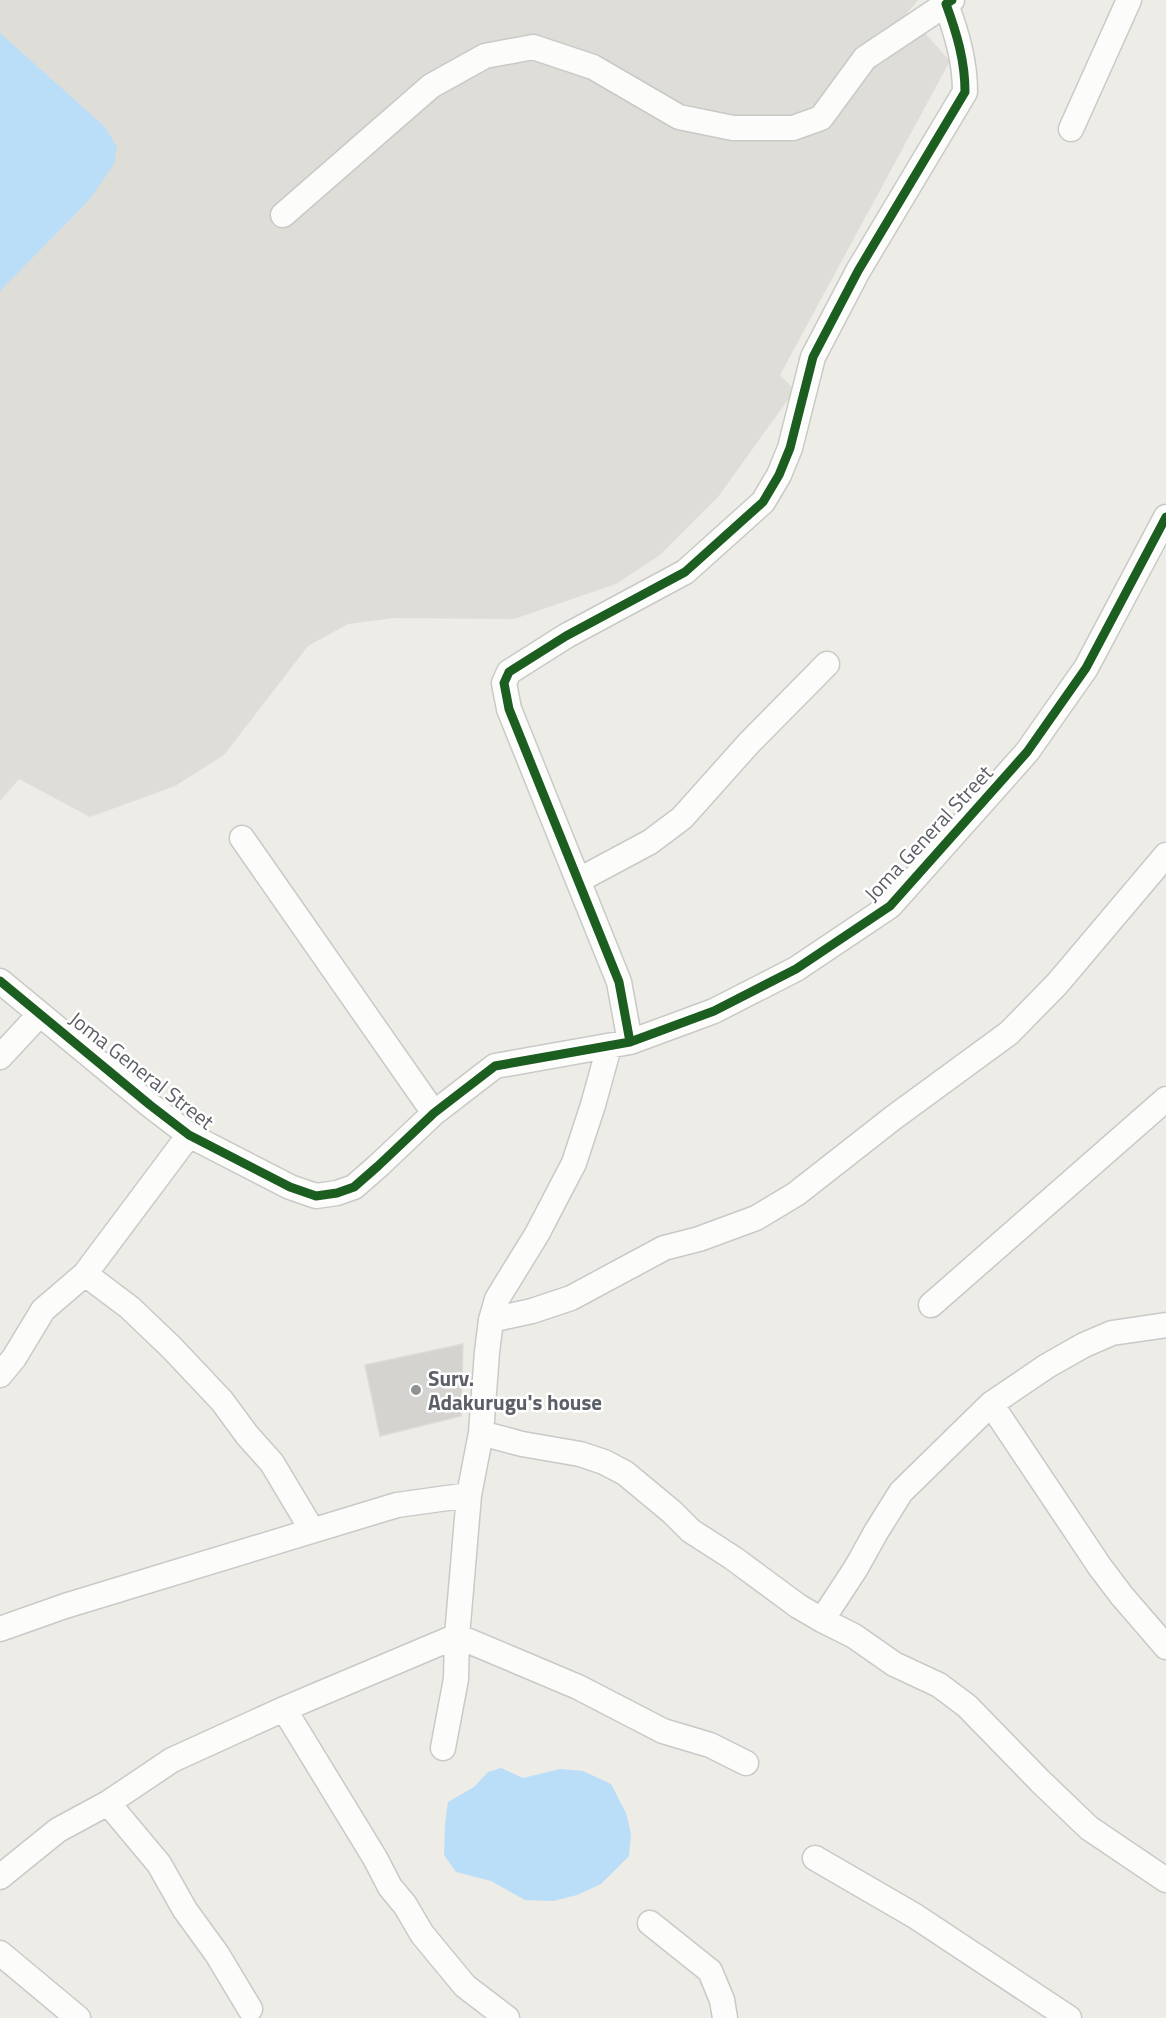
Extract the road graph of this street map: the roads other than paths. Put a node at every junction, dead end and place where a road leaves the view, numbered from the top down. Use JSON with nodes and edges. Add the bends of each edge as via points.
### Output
{"nodes":[{"id":1,"x":1129,"y":0,"type":"edge"},
{"id":2,"x":949,"y":2,"type":"edge"},
{"id":3,"x":1071,"y":129,"type":"dead end"},
{"id":4,"x":283,"y":215,"type":"dead end"},
{"id":5,"x":1166,"y":517,"type":"edge"},
{"id":6,"x":827,"y":664,"type":"dead end"},
{"id":7,"x":242,"y":838,"type":"dead end"},
{"id":8,"x":1166,"y":855,"type":"edge"},
{"id":9,"x":579,"y":880,"type":"junction"},
{"id":10,"x":0,"y":981,"type":"edge"},
{"id":11,"x":40,"y":1014,"type":"junction"},
{"id":12,"x":620,"y":1044,"type":"junction"},
{"id":13,"x":0,"y":1057,"type":"edge"},
{"id":14,"x":1166,"y":1099,"type":"edge"},
{"id":15,"x":434,"y":1113,"type":"junction"},
{"id":16,"x":189,"y":1135,"type":"junction"},
{"id":17,"x":85,"y":1274,"type":"junction"},
{"id":18,"x":932,"y":1305,"type":"dead end"},
{"id":19,"x":491,"y":1320,"type":"junction"},
{"id":20,"x":1166,"y":1325,"type":"edge"},
{"id":21,"x":0,"y":1375,"type":"edge"},
{"id":22,"x":991,"y":1404,"type":"junction"},
{"id":23,"x":481,"y":1433,"type":"junction"},
{"id":24,"x":469,"y":1495,"type":"junction"},
{"id":25,"x":312,"y":1530,"type":"junction"},
{"id":26,"x":822,"y":1620,"type":"junction"},
{"id":27,"x":0,"y":1629,"type":"edge"},
{"id":28,"x":457,"y":1636,"type":"junction"},
{"id":29,"x":1166,"y":1647,"type":"edge"},
{"id":30,"x":284,"y":1709,"type":"junction"},
{"id":31,"x":443,"y":1748,"type":"dead end"},
{"id":32,"x":746,"y":1763,"type":"dead end"},
{"id":33,"x":108,"y":1803,"type":"junction"},
{"id":34,"x":814,"y":1858,"type":"dead end"},
{"id":35,"x":0,"y":1877,"type":"edge"},
{"id":36,"x":1166,"y":1880,"type":"edge"},
{"id":37,"x":650,"y":1923,"type":"dead end"},
{"id":38,"x":0,"y":1953,"type":"edge"},
{"id":39,"x":250,"y":2009,"type":"dead end"},
{"id":40,"x":78,"y":2018,"type":"edge"},
{"id":41,"x":507,"y":2018,"type":"edge"},
{"id":42,"x":725,"y":2018,"type":"edge"},
{"id":43,"x":1069,"y":2018,"type":"edge"}],
"edges":[{"from":1,"to":3,"type":"street"},
{"from":2,"to":4,"type":"street","via":[[865,58],[821,118],[793,128],[733,128],[679,117],[593,67],[533,47],[485,56],[431,86]]},
{"from":2,"to":9,"type":"street","via":[[965,70],[965,92],[858,271],[813,357],[790,448],[763,502],[685,572],[566,636],[509,672],[504,683],[508,709]]},
{"from":5,"to":12,"type":"street","name":"Joma General Street","via":[[1086,668],[1027,753],[890,906],[786,974],[714,1011]]},
{"from":6,"to":9,"type":"street","via":[[682,818],[650,842]]},
{"from":7,"to":15,"type":"street"},
{"from":8,"to":19,"type":"street","via":[[1057,984],[1009,1033],[796,1194],[756,1218],[664,1248],[571,1298]]},
{"from":9,"to":12,"type":"street","via":[[619,982]]},
{"from":10,"to":11,"type":"street","name":"Joma General Street"},
{"from":11,"to":13,"type":"street"},
{"from":11,"to":16,"type":"street","name":"Joma General Street"},
{"from":12,"to":15,"type":"street","name":"Joma General Street","via":[[495,1066]]},
{"from":12,"to":19,"type":"street","via":[[593,1105],[574,1163],[497,1299]]},
{"from":14,"to":18,"type":"street"},
{"from":15,"to":16,"type":"street","name":"Joma General Street","via":[[354,1187],[315,1196]]},
{"from":16,"to":17,"type":"street"},
{"from":17,"to":21,"type":"street","via":[[43,1310]]},
{"from":17,"to":25,"type":"street","via":[[129,1307],[222,1401],[272,1463]]},
{"from":19,"to":23,"type":"street"},
{"from":20,"to":22,"type":"street","via":[[1112,1333],[1084,1345]]},
{"from":22,"to":26,"type":"street","via":[[901,1492]]},
{"from":22,"to":29,"type":"street","via":[[1100,1567]]},
{"from":23,"to":24,"type":"street"},
{"from":23,"to":26,"type":"street","via":[[580,1454],[625,1473],[691,1531]]},
{"from":24,"to":25,"type":"street","via":[[398,1505]]},
{"from":24,"to":28,"type":"street"},
{"from":25,"to":27,"type":"street"},
{"from":26,"to":36,"type":"street","via":[[854,1636],[894,1664],[939,1685],[967,1706],[1089,1828]]},
{"from":28,"to":30,"type":"street"},
{"from":28,"to":31,"type":"street","via":[[456,1679]]},
{"from":28,"to":32,"type":"street","via":[[578,1687],[663,1731],[710,1745]]},
{"from":30,"to":33,"type":"street","via":[[172,1760]]},
{"from":30,"to":41,"type":"street","via":[[422,1934],[465,1986]]},
{"from":33,"to":35,"type":"street","via":[[58,1830]]},
{"from":33,"to":39,"type":"street","via":[[159,1864]]},
{"from":34,"to":43,"type":"street","via":[[915,1916]]},
{"from":37,"to":42,"type":"street","via":[[710,1971]]},
{"from":38,"to":40,"type":"street"}]}
